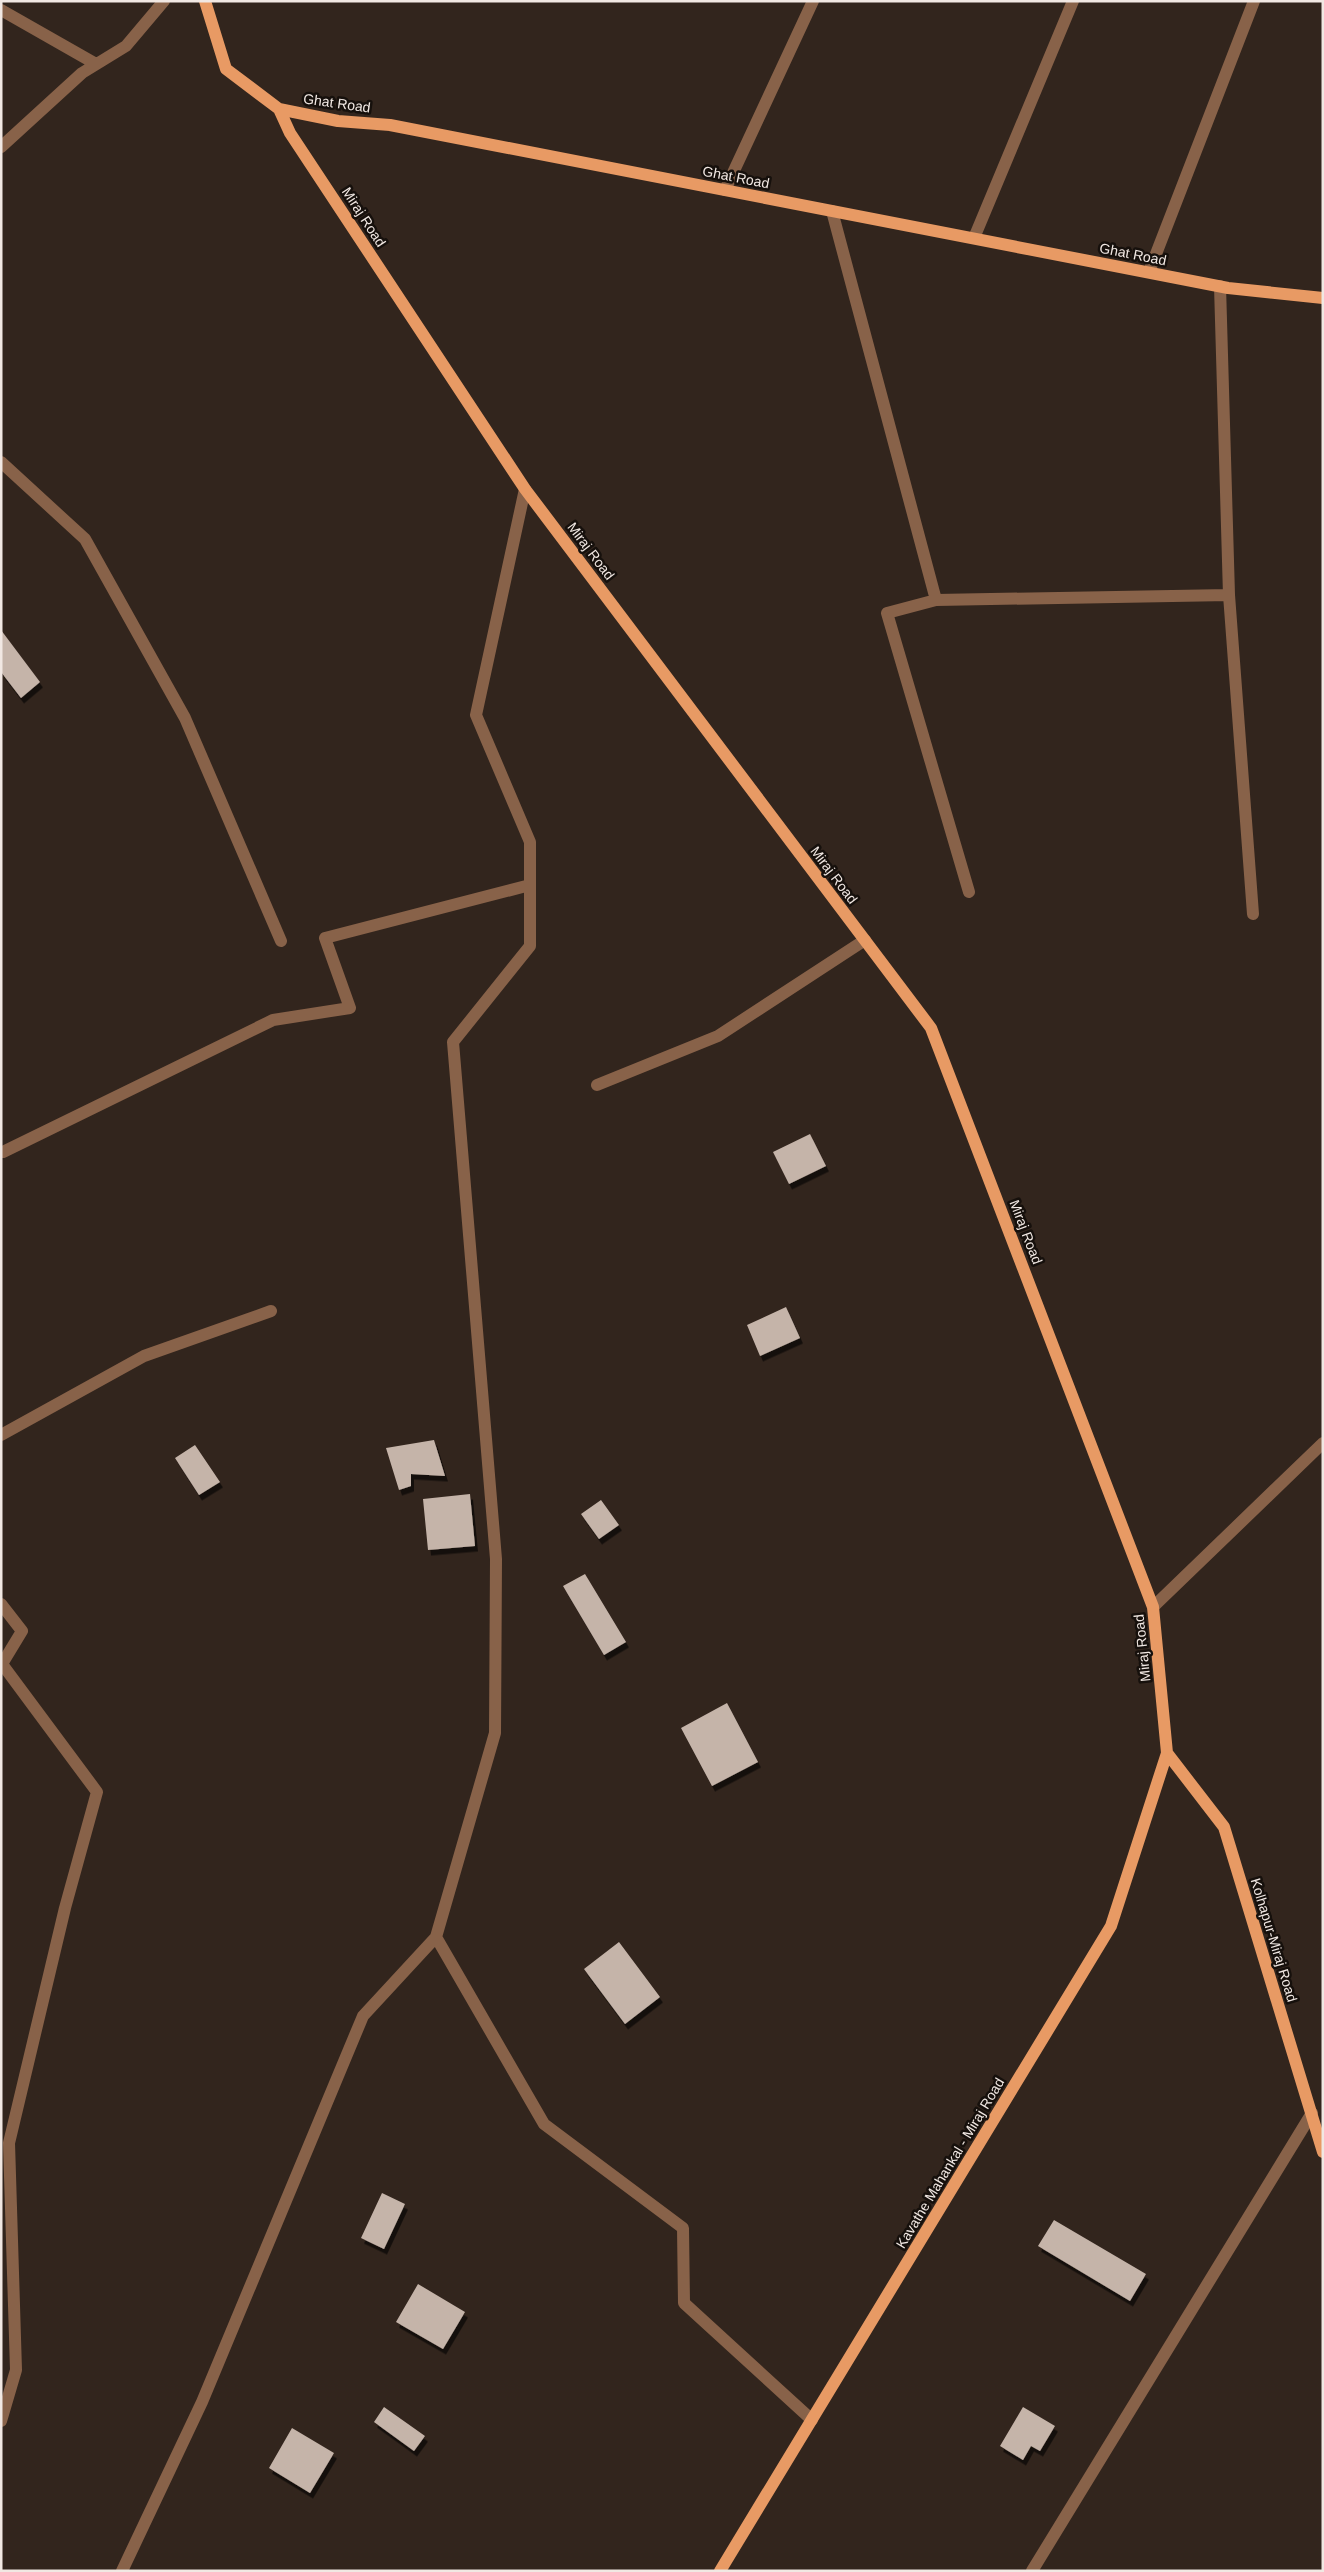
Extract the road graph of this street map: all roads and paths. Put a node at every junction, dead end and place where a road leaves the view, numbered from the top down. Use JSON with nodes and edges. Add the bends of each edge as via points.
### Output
{"nodes":[{"id":1,"x":164,"y":1,"type":"edge"},
{"id":2,"x":205,"y":1,"type":"edge"},
{"id":3,"x":813,"y":1,"type":"edge"},
{"id":4,"x":1073,"y":1,"type":"edge"},
{"id":5,"x":1254,"y":1,"type":"edge"},
{"id":6,"x":1,"y":10,"type":"edge"},
{"id":7,"x":96,"y":64,"type":"junction"},
{"id":8,"x":279,"y":109,"type":"junction"},
{"id":9,"x":1,"y":147,"type":"edge"},
{"id":10,"x":725,"y":190,"type":"junction"},
{"id":11,"x":832,"y":211,"type":"junction"},
{"id":12,"x":974,"y":238,"type":"junction"},
{"id":13,"x":1149,"y":272,"type":"junction"},
{"id":14,"x":1220,"y":286,"type":"junction"},
{"id":15,"x":1323,"y":298,"type":"edge"},
{"id":16,"x":1,"y":462,"type":"edge"},
{"id":17,"x":525,"y":489,"type":"junction"},
{"id":18,"x":1228,"y":595,"type":"junction"},
{"id":19,"x":936,"y":600,"type":"junction"},
{"id":20,"x":530,"y":885,"type":"junction"},
{"id":21,"x":969,"y":892,"type":"dead end"},
{"id":22,"x":1253,"y":914,"type":"dead end"},
{"id":23,"x":865,"y":940,"type":"junction"},
{"id":24,"x":282,"y":941,"type":"dead end"},
{"id":25,"x":596,"y":1085,"type":"dead end"},
{"id":26,"x":3,"y":1152,"type":"dead end"},
{"id":27,"x":271,"y":1311,"type":"dead end"},
{"id":28,"x":1,"y":1435,"type":"edge"},
{"id":29,"x":1323,"y":1443,"type":"edge"},
{"id":30,"x":1,"y":1604,"type":"edge"},
{"id":31,"x":1153,"y":1606,"type":"junction"},
{"id":32,"x":1168,"y":1752,"type":"junction"},
{"id":33,"x":436,"y":1937,"type":"junction"},
{"id":34,"x":1312,"y":2113,"type":"junction"},
{"id":35,"x":1323,"y":2152,"type":"edge"},
{"id":36,"x":812,"y":2420,"type":"junction"},
{"id":37,"x":1,"y":2421,"type":"edge"},
{"id":38,"x":122,"y":2571,"type":"edge"},
{"id":39,"x":720,"y":2571,"type":"edge"},
{"id":40,"x":1032,"y":2571,"type":"edge"}],
"edges":[{"from":1,"to":7,"type":"street","via":[[126,46]]},
{"from":2,"to":8,"type":"main road","name":"Ghat Road","via":[[226,69]]},
{"from":3,"to":10,"type":"street"},
{"from":4,"to":12,"type":"street"},
{"from":5,"to":13,"type":"street"},
{"from":6,"to":7,"type":"street"},
{"from":7,"to":9,"type":"street"},
{"from":8,"to":10,"type":"main road","name":"Ghat Road","via":[[338,121],[390,125]]},
{"from":8,"to":17,"type":"main road","name":"Miraj Road","via":[[296,141]]},
{"from":10,"to":11,"type":"main road","name":"Ghat Road"},
{"from":11,"to":12,"type":"main road","name":"Ghat Road"},
{"from":11,"to":19,"type":"street"},
{"from":12,"to":13,"type":"main road","name":"Ghat Road"},
{"from":13,"to":14,"type":"main road","name":"Ghat Road"},
{"from":14,"to":15,"type":"main road","name":"Ghat Road"},
{"from":14,"to":18,"type":"street"},
{"from":16,"to":24,"type":"street","via":[[85,539],[185,718]]},
{"from":17,"to":20,"type":"street","via":[[476,714],[530,842]]},
{"from":17,"to":23,"type":"main road","name":"Miraj Road"},
{"from":18,"to":19,"type":"street"},
{"from":18,"to":22,"type":"street"},
{"from":19,"to":21,"type":"street","via":[[887,613]]},
{"from":20,"to":26,"type":"street","via":[[325,938],[350,1008],[273,1020]]},
{"from":20,"to":33,"type":"street","via":[[530,946],[453,1042],[496,1559],[495,1733]]},
{"from":23,"to":25,"type":"street","via":[[718,1036]]},
{"from":23,"to":31,"type":"main road","name":"Miraj Road","via":[[931,1028]]},
{"from":27,"to":28,"type":"street","via":[[144,1356]]},
{"from":29,"to":31,"type":"street"},
{"from":30,"to":37,"type":"street","via":[[22,1631],[2,1664],[97,1792],[65,1908],[9,2143],[16,2370]]},
{"from":31,"to":32,"type":"main road","name":"Miraj Road"},
{"from":32,"to":34,"type":"main road","name":"Kolhapur-Miraj Road","via":[[1224,1827]]},
{"from":32,"to":36,"type":"main road","name":"Kavathe Mahankal - Miraj Road","via":[[1111,1926]]},
{"from":33,"to":36,"type":"street","via":[[544,2124],[683,2228],[684,2303]]},
{"from":33,"to":38,"type":"street","via":[[363,2016],[202,2402]]},
{"from":34,"to":35,"type":"main road","name":"Kolhapur-Miraj Road"},
{"from":34,"to":40,"type":"street"},
{"from":36,"to":39,"type":"main road","name":"Kavathe Mahankal - Miraj Road"}]}
